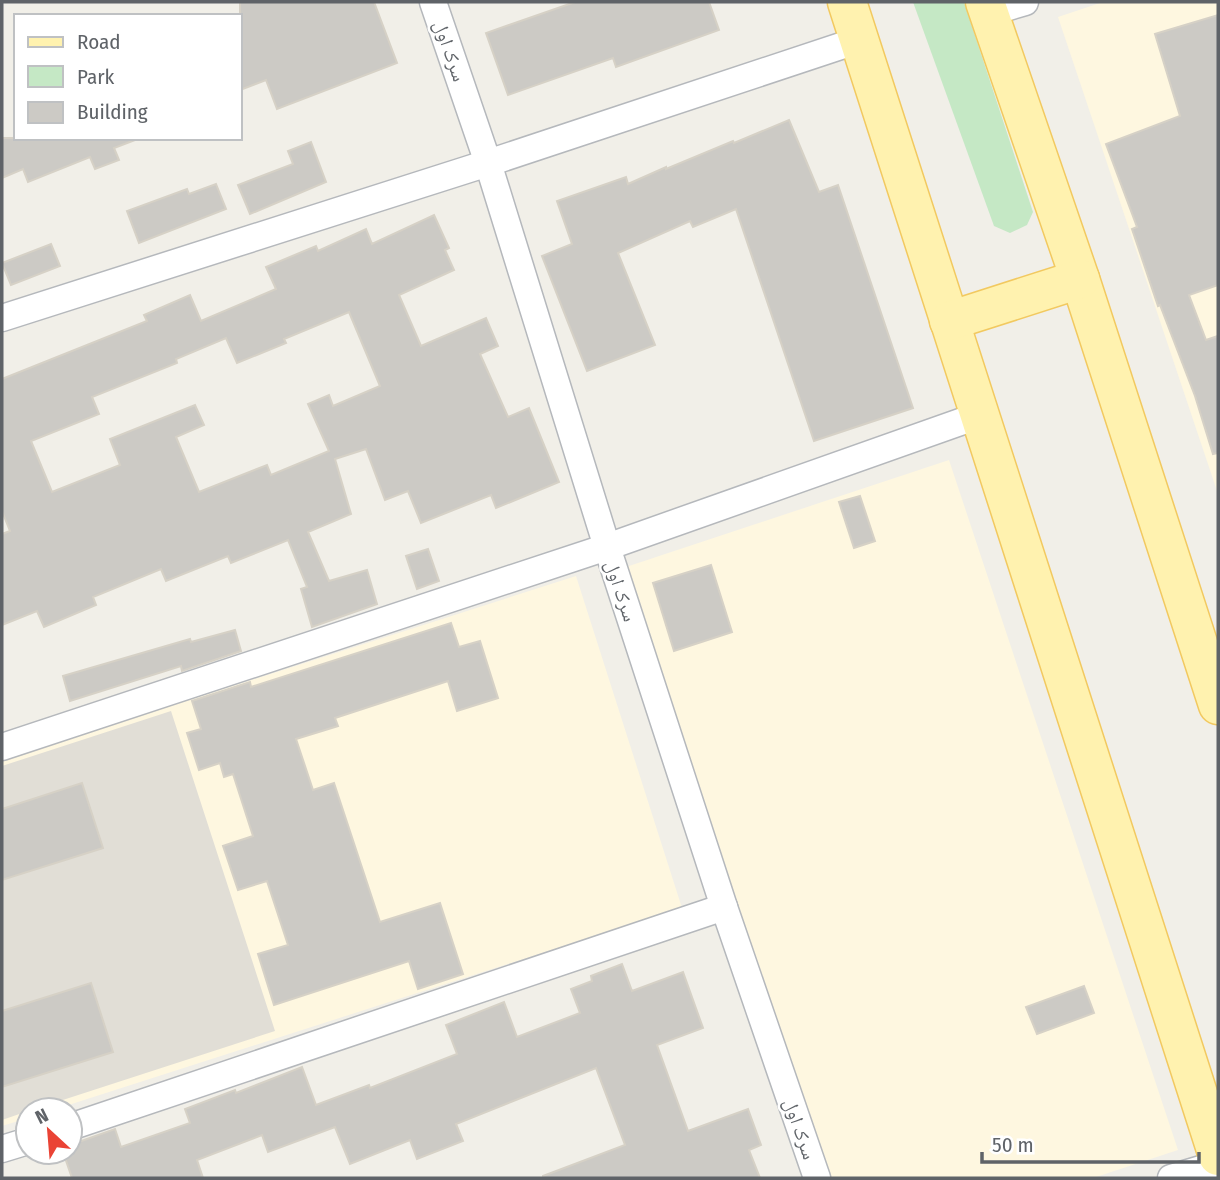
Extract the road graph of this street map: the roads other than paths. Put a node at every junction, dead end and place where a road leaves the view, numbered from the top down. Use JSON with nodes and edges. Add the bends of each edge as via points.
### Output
{"nodes":[{"id":1,"x":433,"y":2,"type":"edge"},
{"id":2,"x":847,"y":2,"type":"edge"},
{"id":3,"x":1025,"y":2,"type":"edge"},
{"id":4,"x":987,"y":7,"type":"edge"},
{"id":5,"x":859,"y":40,"type":"junction"},
{"id":6,"x":488,"y":163,"type":"junction"},
{"id":7,"x":1080,"y":279,"type":"junction"},
{"id":8,"x":2,"y":317,"type":"edge"},
{"id":9,"x":949,"y":321,"type":"junction"},
{"id":10,"x":980,"y":415,"type":"junction"},
{"id":11,"x":607,"y":547,"type":"junction"},
{"id":12,"x":1218,"y":705,"type":"edge"},
{"id":13,"x":2,"y":747,"type":"edge"},
{"id":14,"x":724,"y":907,"type":"junction"},
{"id":15,"x":84,"y":1121,"type":"edge"},
{"id":16,"x":1218,"y":1156,"type":"edge"},
{"id":17,"x":1218,"y":1164,"type":"edge"},
{"id":18,"x":817,"y":1178,"type":"edge"},
{"id":19,"x":1171,"y":1178,"type":"edge"}],
"edges":[{"from":1,"to":6,"type":"street","name":"سرک‌ اول"},
{"from":2,"to":5,"type":"main road"},
{"from":3,"to":4,"type":"street"},
{"from":4,"to":7,"type":"main road"},
{"from":5,"to":6,"type":"street"},
{"from":5,"to":9,"type":"main road"},
{"from":6,"to":8,"type":"street"},
{"from":6,"to":11,"type":"street","name":"سرک‌ اول"},
{"from":7,"to":9,"type":"main road"},
{"from":7,"to":12,"type":"main road"},
{"from":9,"to":10,"type":"main road"},
{"from":10,"to":11,"type":"street"},
{"from":10,"to":16,"type":"main road"},
{"from":11,"to":13,"type":"street"},
{"from":11,"to":14,"type":"street","name":"سرک‌ اول"},
{"from":14,"to":15,"type":"street"},
{"from":14,"to":18,"type":"street","name":"سرک‌ اول"},
{"from":17,"to":19,"type":"street"}]}
